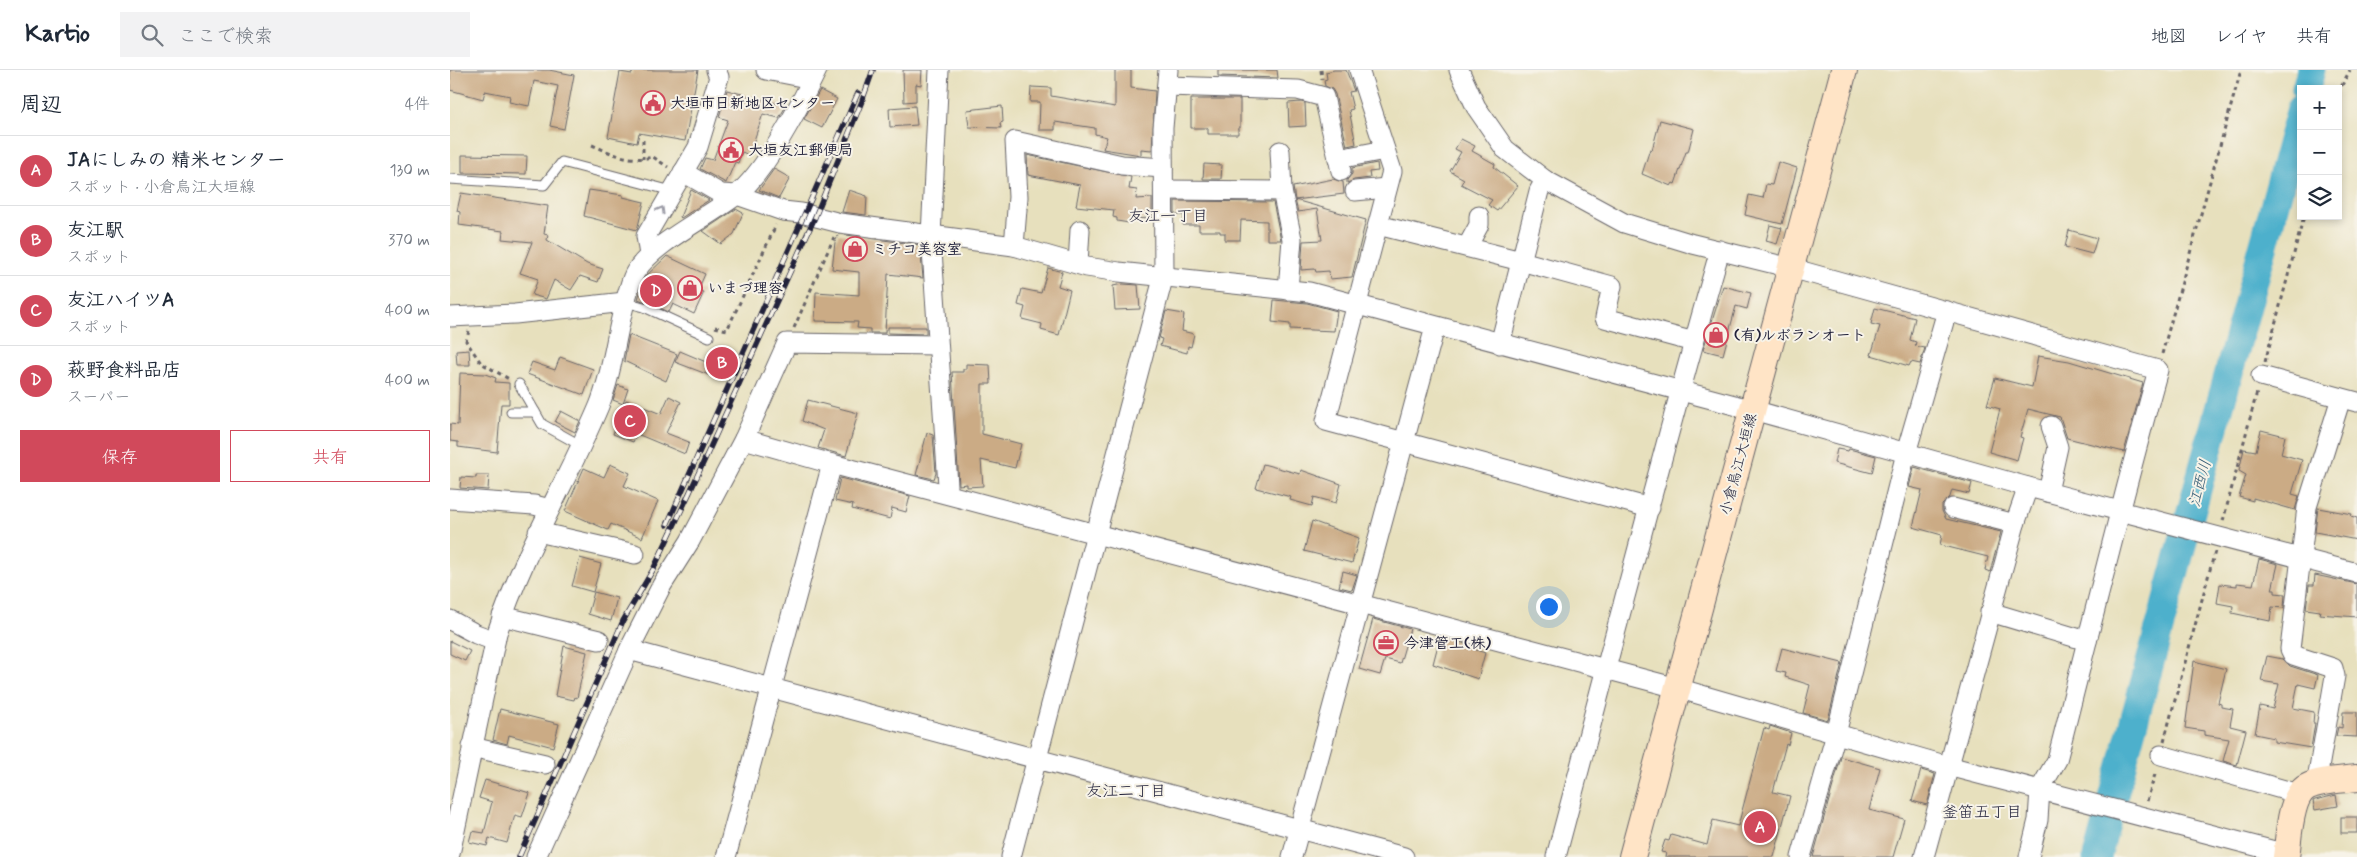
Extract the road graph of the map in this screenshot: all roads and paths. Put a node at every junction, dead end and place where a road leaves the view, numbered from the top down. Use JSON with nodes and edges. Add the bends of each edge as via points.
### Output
{"nodes":[{"id":1,"x":716,"y":70,"type":"edge"},
{"id":2,"x":766,"y":70,"type":"edge"},
{"id":3,"x":939,"y":70,"type":"edge"},
{"id":4,"x":1359,"y":70,"type":"edge"},
{"id":5,"x":1459,"y":70,"type":"edge"},
{"id":6,"x":1844,"y":70,"type":"edge"},
{"id":7,"x":2240,"y":70,"type":"edge"},
{"id":8,"x":2350,"y":70,"type":"edge"},
{"id":9,"x":815,"y":75,"type":"edge"},
{"id":10,"x":1168,"y":78,"type":"edge"},
{"id":11,"x":2342,"y":86,"type":"edge"},
{"id":12,"x":643,"y":140,"type":"dead end"},
{"id":13,"x":592,"y":145,"type":"dead end"},
{"id":14,"x":1385,"y":150,"type":"junction"},
{"id":15,"x":1280,"y":152,"type":"dead end"},
{"id":16,"x":643,"y":159,"type":"junction"},
{"id":17,"x":1163,"y":168,"type":"junction"},
{"id":18,"x":450,"y":179,"type":"edge"},
{"id":19,"x":678,"y":180,"type":"junction"},
{"id":20,"x":1545,"y":180,"type":"junction"},
{"id":21,"x":1387,"y":188,"type":"junction"},
{"id":22,"x":1164,"y":190,"type":"junction"},
{"id":23,"x":1282,"y":191,"type":"junction"},
{"id":24,"x":1355,"y":192,"type":"dead end"},
{"id":25,"x":737,"y":195,"type":"junction"},
{"id":26,"x":783,"y":211,"type":"junction"},
{"id":27,"x":1479,"y":216,"type":"dead end"},
{"id":28,"x":2303,"y":220,"type":"edge"},
{"id":29,"x":840,"y":223,"type":"junction"},
{"id":30,"x":1378,"y":225,"type":"junction"},
{"id":31,"x":1080,"y":230,"type":"dead end"},
{"id":32,"x":930,"y":236,"type":"junction"},
{"id":33,"x":1014,"y":246,"type":"junction"},
{"id":34,"x":1467,"y":247,"type":"junction"},
{"id":35,"x":1720,"y":250,"type":"junction"},
{"id":36,"x":649,"y":255,"type":"junction"},
{"id":37,"x":1521,"y":260,"type":"junction"},
{"id":38,"x":1078,"y":264,"type":"junction"},
{"id":39,"x":1791,"y":268,"type":"junction"},
{"id":40,"x":1164,"y":275,"type":"junction"},
{"id":41,"x":1288,"y":290,"type":"junction"},
{"id":42,"x":625,"y":302,"type":"junction"},
{"id":43,"x":1358,"y":306,"type":"junction"},
{"id":44,"x":1947,"y":311,"type":"junction"},
{"id":45,"x":472,"y":316,"type":"junction"},
{"id":46,"x":450,"y":317,"type":"edge"},
{"id":47,"x":1435,"y":327,"type":"junction"},
{"id":48,"x":708,"y":337,"type":"joint"},
{"id":49,"x":1694,"y":342,"type":"junction"},
{"id":50,"x":787,"y":343,"type":"junction"},
{"id":51,"x":1500,"y":344,"type":"junction"},
{"id":52,"x":938,"y":346,"type":"junction"},
{"id":53,"x":2158,"y":370,"type":"junction"},
{"id":54,"x":2261,"y":376,"type":"junction"},
{"id":55,"x":519,"y":384,"type":"joint"},
{"id":56,"x":1679,"y":391,"type":"junction"},
{"id":57,"x":2349,"y":400,"type":"edge"},
{"id":58,"x":1753,"y":410,"type":"junction"},
{"id":59,"x":511,"y":412,"type":"dead end"},
{"id":60,"x":535,"y":412,"type":"junction"},
{"id":61,"x":2051,"y":426,"type":"dead end"},
{"id":62,"x":744,"y":439,"type":"junction"},
{"id":63,"x":1405,"y":442,"type":"junction"},
{"id":64,"x":580,"y":445,"type":"junction"},
{"id":65,"x":1906,"y":453,"type":"junction"},
{"id":66,"x":832,"y":464,"type":"junction"},
{"id":67,"x":2028,"y":487,"type":"junction"},
{"id":68,"x":2048,"y":492,"type":"junction"},
{"id":69,"x":947,"y":494,"type":"junction"},
{"id":70,"x":450,"y":499,"type":"edge"},
{"id":71,"x":1650,"y":508,"type":"junction"},
{"id":72,"x":1954,"y":508,"type":"dead end"},
{"id":73,"x":550,"y":509,"type":"junction"},
{"id":74,"x":2119,"y":510,"type":"junction"},
{"id":75,"x":2015,"y":524,"type":"junction"},
{"id":76,"x":538,"y":532,"type":"junction"},
{"id":77,"x":1097,"y":533,"type":"junction"},
{"id":78,"x":2213,"y":535,"type":"junction"},
{"id":79,"x":635,"y":554,"type":"dead end"},
{"id":80,"x":2302,"y":559,"type":"junction"},
{"id":81,"x":2357,"y":573,"type":"edge"},
{"id":82,"x":1362,"y":604,"type":"junction"},
{"id":83,"x":1990,"y":612,"type":"junction"},
{"id":84,"x":502,"y":616,"type":"junction"},
{"id":85,"x":450,"y":620,"type":"edge"},
{"id":86,"x":599,"y":640,"type":"dead end"},
{"id":87,"x":495,"y":641,"type":"junction"},
{"id":88,"x":2087,"y":641,"type":"junction"},
{"id":89,"x":629,"y":650,"type":"junction"},
{"id":90,"x":1606,"y":670,"type":"junction"},
{"id":91,"x":771,"y":688,"type":"junction"},
{"id":92,"x":1678,"y":688,"type":"junction"},
{"id":93,"x":1836,"y":734,"type":"junction"},
{"id":94,"x":472,"y":747,"type":"junction"},
{"id":95,"x":2160,"y":755,"type":"junction"},
{"id":96,"x":1037,"y":759,"type":"junction"},
{"id":97,"x":545,"y":764,"type":"dead end"},
{"id":98,"x":1948,"y":766,"type":"junction"},
{"id":99,"x":2357,"y":778,"type":"edge"},
{"id":100,"x":2046,"y":790,"type":"junction"},
{"id":101,"x":2307,"y":790,"type":"junction"},
{"id":102,"x":2136,"y":814,"type":"junction"},
{"id":103,"x":1300,"y":829,"type":"junction"},
{"id":104,"x":450,"y":854,"type":"edge"},
{"id":105,"x":2286,"y":856,"type":"edge"},
{"id":106,"x":536,"y":857,"type":"edge"},
{"id":107,"x":726,"y":857,"type":"edge"},
{"id":108,"x":1011,"y":857,"type":"edge"},
{"id":109,"x":1292,"y":857,"type":"edge"},
{"id":110,"x":1404,"y":857,"type":"edge"},
{"id":111,"x":1556,"y":857,"type":"edge"},
{"id":112,"x":1632,"y":857,"type":"edge"},
{"id":113,"x":1801,"y":857,"type":"edge"},
{"id":114,"x":1924,"y":857,"type":"edge"},
{"id":115,"x":2029,"y":857,"type":"edge"}],
"edges":[{"from":1,"to":19,"type":"street","via":[[719,78],[698,147]]},
{"from":2,"to":9,"type":"street"},
{"from":3,"to":32,"type":"street"},
{"from":4,"to":14,"type":"street"},
{"from":5,"to":20,"type":"street","via":[[1476,107],[1505,149]]},
{"from":6,"to":39,"type":"main road","name":"小倉烏江大垣線"},
{"from":7,"to":53,"type":"path"},
{"from":8,"to":11,"type":"path"},
{"from":9,"to":25,"type":"street","via":[[765,162]]},
{"from":10,"to":14,"type":"street","via":[[1298,90],[1324,96],[1339,165]]},
{"from":10,"to":17,"type":"street"},
{"from":12,"to":16,"type":"path"},
{"from":13,"to":16,"type":"path","via":[[615,155]]},
{"from":14,"to":21,"type":"street","via":[[1392,171]]},
{"from":15,"to":23,"type":"street"},
{"from":16,"to":19,"type":"path","via":[[653,157],[668,167]]},
{"from":17,"to":22,"type":"street"},
{"from":17,"to":33,"type":"street","via":[[1122,165],[1015,141],[1018,198]]},
{"from":18,"to":19,"type":"lane","via":[[544,185],[562,162]]},
{"from":19,"to":25,"type":"street","via":[[721,194]]},
{"from":36,"to":19,"type":"street","one_way":true,"via":[[646,236]]},
{"from":20,"to":35,"type":"street","via":[[1624,223]]},
{"from":20,"to":37,"type":"street","via":[[1539,191]]},
{"from":21,"to":24,"type":"street"},
{"from":21,"to":30,"type":"street"},
{"from":22,"to":23,"type":"street"},
{"from":22,"to":40,"type":"street"},
{"from":23,"to":41,"type":"street","via":[[1292,239]]},
{"from":25,"to":26,"type":"street"},
{"from":25,"to":36,"type":"street"},
{"from":26,"to":29,"type":"street"},
{"from":26,"to":48,"type":"path","via":[[727,330],[714,327]]},
{"from":27,"to":34,"type":"street","via":[[1479,225]]},
{"from":28,"to":54,"type":"path"},
{"from":29,"to":32,"type":"street"},
{"from":29,"to":50,"type":"path"},
{"from":30,"to":34,"type":"street"},
{"from":30,"to":43,"type":"street"},
{"from":31,"to":38,"type":"street"},
{"from":32,"to":33,"type":"street"},
{"from":32,"to":52,"type":"street"},
{"from":33,"to":38,"type":"street"},
{"from":34,"to":37,"type":"street"},
{"from":35,"to":39,"type":"street"},
{"from":35,"to":49,"type":"street"},
{"from":36,"to":42,"type":"street","via":[[635,272]]},
{"from":37,"to":49,"type":"street","via":[[1612,286],[1605,318]]},
{"from":37,"to":51,"type":"street"},
{"from":38,"to":40,"type":"street","via":[[1119,272]]},
{"from":39,"to":44,"type":"street"},
{"from":39,"to":58,"type":"main road","name":"小倉烏江大垣線"},
{"from":40,"to":41,"type":"street"},
{"from":40,"to":77,"type":"street"},
{"from":41,"to":43,"type":"street","via":[[1309,292]]},
{"from":42,"to":45,"type":"street"},
{"from":42,"to":48,"type":"lane","via":[[644,307]]},
{"from":42,"to":64,"type":"street","via":[[607,383]]},
{"from":43,"to":47,"type":"street"},
{"from":43,"to":63,"type":"street","via":[[1326,421]]},
{"from":44,"to":53,"type":"street"},
{"from":44,"to":65,"type":"street"},
{"from":45,"to":46,"type":"street"},
{"from":45,"to":55,"type":"path","via":[[466,341],[481,363]]},
{"from":47,"to":51,"type":"street"},
{"from":47,"to":63,"type":"street"},
{"from":49,"to":56,"type":"street"},
{"from":50,"to":52,"type":"street"},
{"from":50,"to":62,"type":"street"},
{"from":51,"to":56,"type":"street"},
{"from":52,"to":69,"type":"street"},
{"from":53,"to":74,"type":"street"},
{"from":54,"to":57,"type":"street"},
{"from":54,"to":78,"type":"path","via":[[2255,409],[2248,422]]},
{"from":55,"to":60,"type":"lane"},
{"from":56,"to":58,"type":"street"},
{"from":56,"to":71,"type":"street"},
{"from":57,"to":80,"type":"street","via":[[2307,507]]},
{"from":58,"to":65,"type":"street"},
{"from":58,"to":92,"type":"main road","name":"小倉烏江大垣線"},
{"from":59,"to":60,"type":"lane"},
{"from":60,"to":64,"type":"lane","via":[[542,424]]},
{"from":61,"to":68,"type":"street","via":[[2058,447]]},
{"from":62,"to":66,"type":"street"},
{"from":62,"to":89,"type":"street"},
{"from":63,"to":71,"type":"street"},
{"from":63,"to":82,"type":"street"},
{"from":64,"to":73,"type":"street"},
{"from":65,"to":67,"type":"street"},
{"from":65,"to":93,"type":"street"},
{"from":66,"to":69,"type":"street"},
{"from":66,"to":91,"type":"street"},
{"from":67,"to":68,"type":"street"},
{"from":67,"to":75,"type":"street"},
{"from":68,"to":74,"type":"street"},
{"from":69,"to":77,"type":"street"},
{"from":70,"to":73,"type":"street"},
{"from":71,"to":90,"type":"street"},
{"from":72,"to":75,"type":"street"},
{"from":73,"to":76,"type":"street"},
{"from":74,"to":78,"type":"street"},
{"from":74,"to":88,"type":"street"},
{"from":75,"to":83,"type":"street"},
{"from":76,"to":79,"type":"street"},
{"from":76,"to":84,"type":"street"},
{"from":77,"to":82,"type":"street"},
{"from":77,"to":96,"type":"street"},
{"from":78,"to":80,"type":"street"},
{"from":78,"to":95,"type":"path"},
{"from":80,"to":81,"type":"street"},
{"from":80,"to":101,"type":"street","via":[[2290,649],[2293,655],[2333,668],[2335,676]]},
{"from":82,"to":90,"type":"street"},
{"from":82,"to":103,"type":"street"},
{"from":83,"to":88,"type":"street"},
{"from":83,"to":98,"type":"street"},
{"from":84,"to":86,"type":"street"},
{"from":84,"to":87,"type":"street"},
{"from":85,"to":87,"type":"street"},
{"from":87,"to":94,"type":"street"},
{"from":88,"to":100,"type":"street","via":[[2057,760]]},
{"from":89,"to":91,"type":"street"},
{"from":89,"to":106,"type":"street"},
{"from":90,"to":92,"type":"street"},
{"from":90,"to":111,"type":"street"},
{"from":91,"to":96,"type":"street"},
{"from":91,"to":107,"type":"street"},
{"from":92,"to":93,"type":"street"},
{"from":92,"to":112,"type":"main road","name":"小倉烏江大垣線"},
{"from":93,"to":98,"type":"street"},
{"from":93,"to":113,"type":"street"},
{"from":94,"to":97,"type":"street"},
{"from":94,"to":104,"type":"street"},
{"from":95,"to":101,"type":"street"},
{"from":95,"to":102,"type":"path"},
{"from":96,"to":103,"type":"street"},
{"from":96,"to":108,"type":"street"},
{"from":98,"to":100,"type":"street"},
{"from":98,"to":114,"type":"street"},
{"from":99,"to":101,"type":"main road"},
{"from":100,"to":102,"type":"street"},
{"from":100,"to":115,"type":"street"},
{"from":101,"to":105,"type":"main road","via":[[2293,806]]},
{"from":102,"to":105,"type":"street"},
{"from":103,"to":109,"type":"street"},
{"from":103,"to":110,"type":"street"}]}
